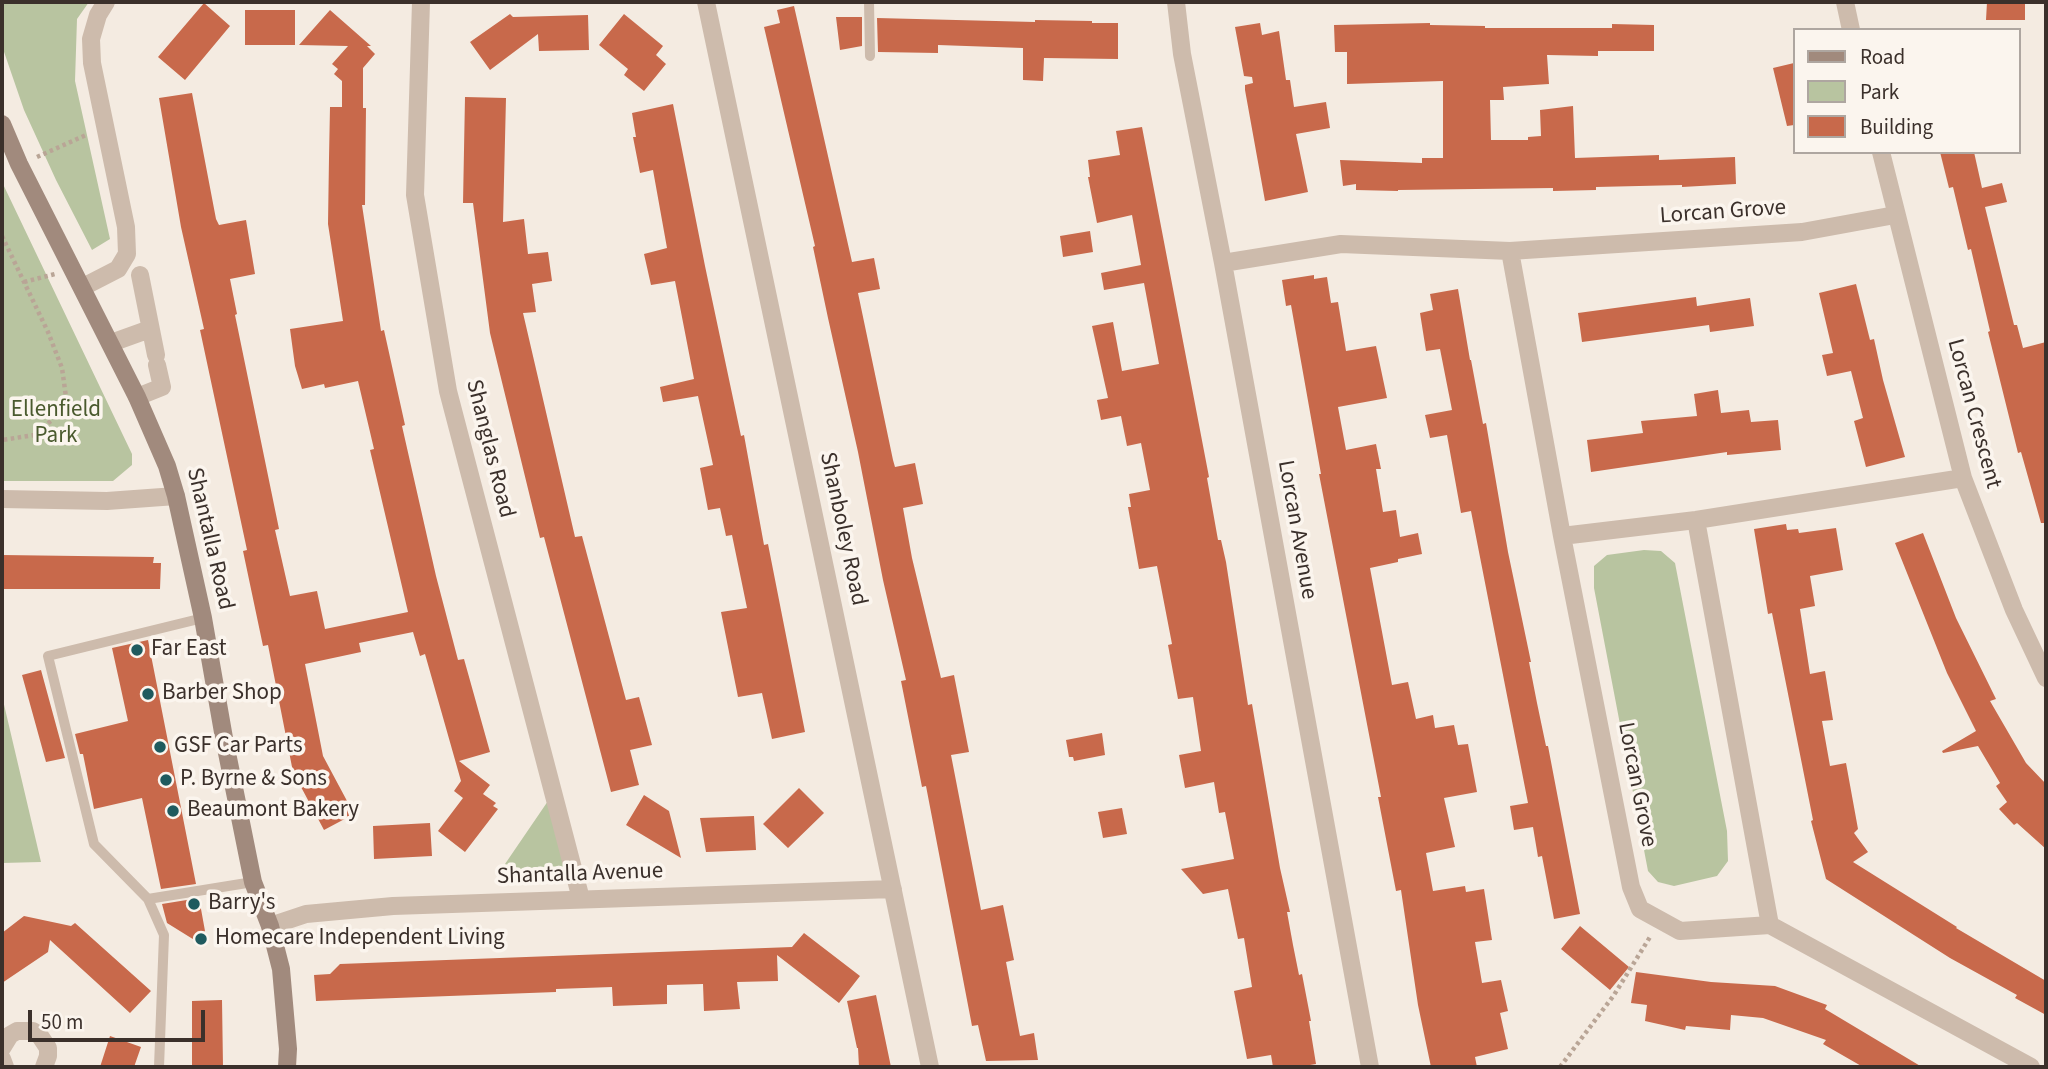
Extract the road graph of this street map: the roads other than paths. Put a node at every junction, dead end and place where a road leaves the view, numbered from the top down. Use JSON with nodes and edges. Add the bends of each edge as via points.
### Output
{"nodes":[{"id":1,"x":106,"y":2,"type":"edge"},
{"id":2,"x":421,"y":2,"type":"edge"},
{"id":3,"x":706,"y":2,"type":"edge"},
{"id":4,"x":869,"y":2,"type":"edge"},
{"id":5,"x":1176,"y":2,"type":"edge"},
{"id":6,"x":1845,"y":2,"type":"edge"},
{"id":7,"x":1851,"y":28,"type":"edge"},
{"id":8,"x":870,"y":56,"type":"dead end"},
{"id":9,"x":2,"y":124,"type":"edge"},
{"id":10,"x":1881,"y":154,"type":"edge"},
{"id":11,"x":1895,"y":215,"type":"junction"},
{"id":12,"x":1510,"y":251,"type":"junction"},
{"id":13,"x":1223,"y":263,"type":"junction"},
{"id":14,"x":140,"y":275,"type":"dead end"},
{"id":15,"x":83,"y":287,"type":"junction"},
{"id":16,"x":150,"y":329,"type":"junction"},
{"id":17,"x":111,"y":343,"type":"junction"},
{"id":18,"x":137,"y":397,"type":"junction"},
{"id":19,"x":1962,"y":478,"type":"junction"},
{"id":20,"x":176,"y":496,"type":"junction"},
{"id":21,"x":2,"y":499,"type":"edge"},
{"id":22,"x":1696,"y":520,"type":"junction"},
{"id":23,"x":1562,"y":536,"type":"junction"},
{"id":24,"x":203,"y":618,"type":"junction"},
{"id":25,"x":2046,"y":678,"type":"edge"},
{"id":26,"x":253,"y":882,"type":"junction"},
{"id":27,"x":893,"y":889,"type":"junction"},
{"id":28,"x":148,"y":898,"type":"junction"},
{"id":29,"x":581,"y":899,"type":"junction"},
{"id":30,"x":1770,"y":925,"type":"junction"},
{"id":31,"x":270,"y":926,"type":"junction"},
{"id":32,"x":2,"y":1048,"type":"edge"},
{"id":33,"x":2,"y":1059,"type":"edge"},
{"id":34,"x":5,"y":1067,"type":"edge"},
{"id":35,"x":44,"y":1067,"type":"edge"},
{"id":36,"x":159,"y":1067,"type":"edge"},
{"id":37,"x":287,"y":1067,"type":"edge"},
{"id":38,"x":930,"y":1067,"type":"edge"},
{"id":39,"x":1370,"y":1067,"type":"edge"},
{"id":40,"x":2031,"y":1067,"type":"edge"}],
"edges":[{"from":1,"to":15,"type":"street","via":[[91,38],[92,63],[126,227],[127,254],[118,269]]},
{"from":2,"to":29,"type":"street","name":"Shanglas Road","via":[[415,195],[448,391]]},
{"from":3,"to":27,"type":"street","name":"Shanboley Road"},
{"from":4,"to":8,"type":"lane"},
{"from":5,"to":13,"type":"street","name":"Lorcan Avenue"},
{"from":6,"to":7,"type":"street"},
{"from":9,"to":15,"type":"street","name":"Shantalla Road"},
{"from":10,"to":11,"type":"street","name":"Lorcan Crescent"},
{"from":11,"to":12,"type":"street","name":"Lorcan Grove","via":[[1802,232]]},
{"from":11,"to":19,"type":"street","name":"Lorcan Crescent"},
{"from":12,"to":13,"type":"street","name":"Lorcan Grove","via":[[1341,244]]},
{"from":12,"to":23,"type":"street","name":"Lorcan Grove"},
{"from":13,"to":39,"type":"street","name":"Lorcan Avenue"},
{"from":14,"to":16,"type":"street"},
{"from":15,"to":17,"type":"street","name":"Shantalla Road"},
{"from":16,"to":17,"type":"street"},
{"from":16,"to":18,"type":"street","via":[[162,387]]},
{"from":17,"to":18,"type":"street","name":"Shantalla Road"},
{"from":18,"to":20,"type":"street","name":"Shantalla Road"},
{"from":19,"to":22,"type":"street"},
{"from":19,"to":25,"type":"street","name":"Lorcan Crescent"},
{"from":20,"to":21,"type":"street","via":[[107,501]]},
{"from":20,"to":24,"type":"street","name":"Shantalla Road"},
{"from":22,"to":23,"type":"street"},
{"from":22,"to":30,"type":"street"},
{"from":23,"to":30,"type":"street","name":"Lorcan Grove","via":[[1640,909],[1680,931]]},
{"from":24,"to":26,"type":"street","name":"Shantalla Road"},
{"from":24,"to":28,"type":"lane","via":[[48,656],[94,844]]},
{"from":26,"to":28,"type":"lane"},
{"from":26,"to":31,"type":"street","name":"Shantalla Road"},
{"from":27,"to":29,"type":"street","name":"Shantalla Avenue"},
{"from":27,"to":38,"type":"street","name":"Shanboley Road"},
{"from":28,"to":36,"type":"lane","via":[[164,935]]},
{"from":29,"to":31,"type":"street","name":"Shantalla Avenue","via":[[393,906],[306,914]]},
{"from":30,"to":40,"type":"street"},
{"from":31,"to":37,"type":"street","name":"Shantalla Road","via":[[281,969]]},
{"from":32,"to":35,"type":"street","via":[[9,1035],[33,1031],[48,1048]]},
{"from":33,"to":34,"type":"street"}]}
